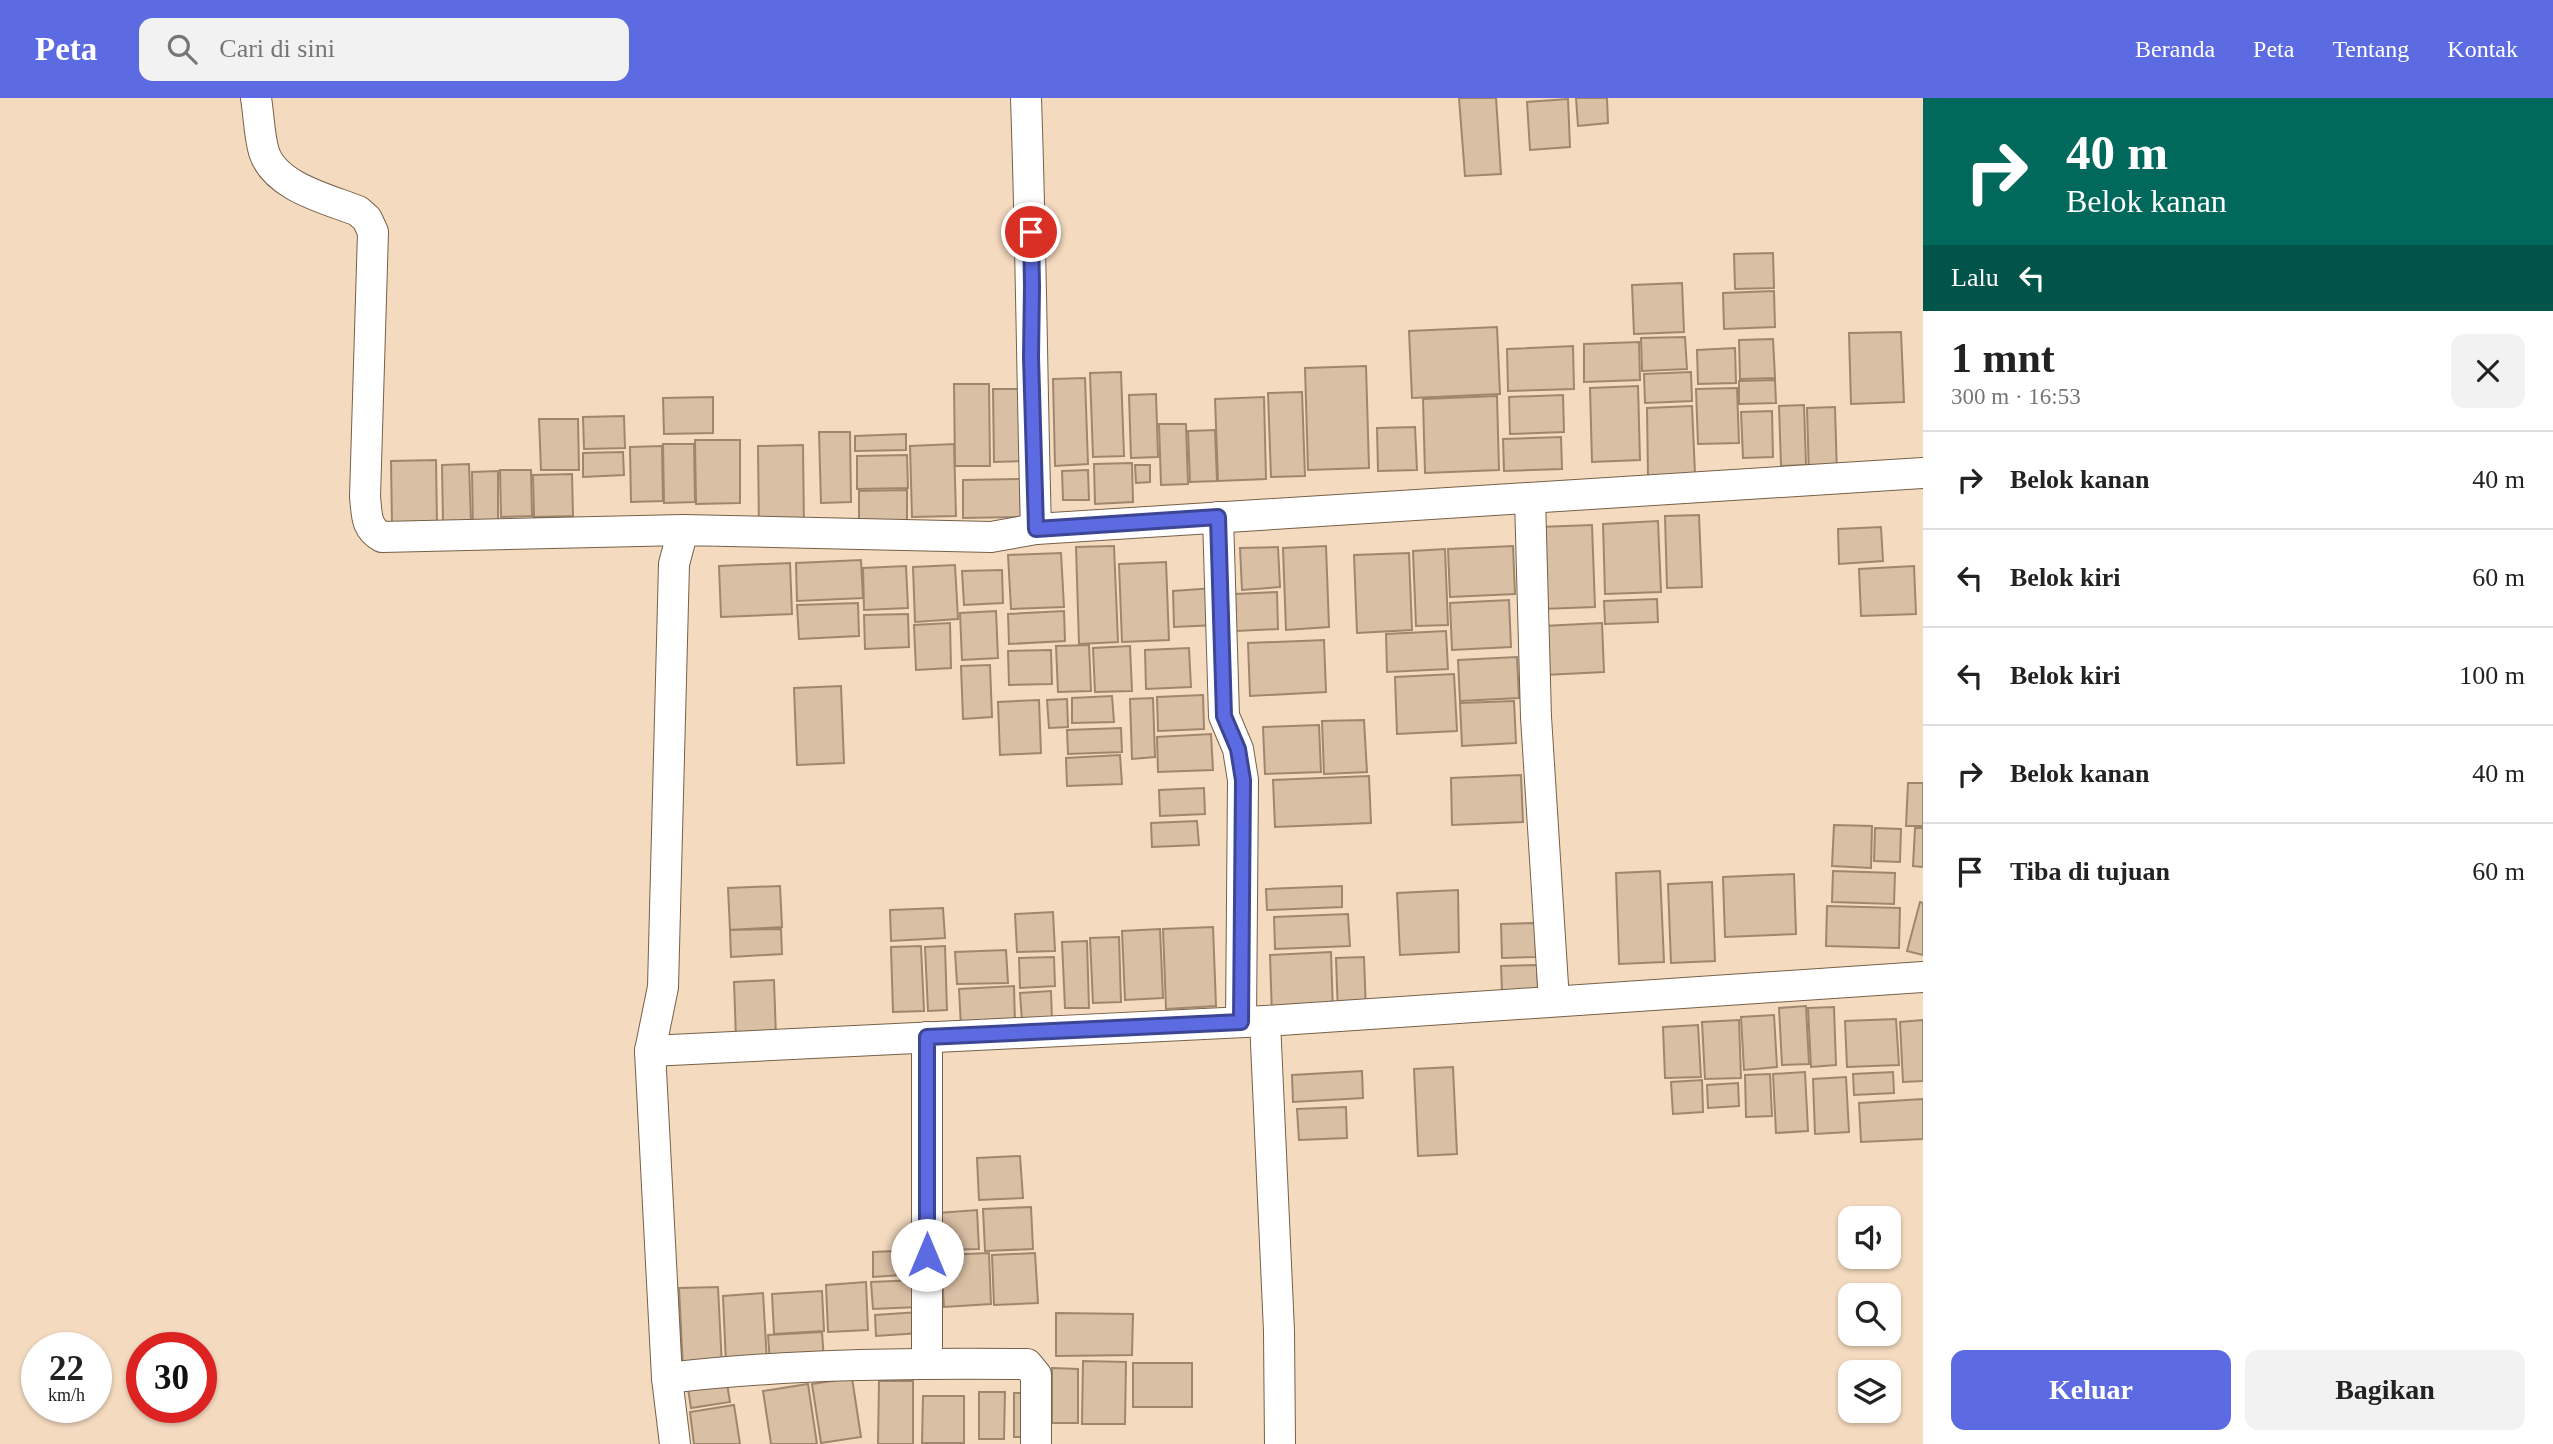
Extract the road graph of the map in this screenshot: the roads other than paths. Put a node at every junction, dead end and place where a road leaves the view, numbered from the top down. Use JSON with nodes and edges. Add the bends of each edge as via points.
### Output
{"nodes":[{"id":1,"x":256,"y":98,"type":"edge"},
{"id":2,"x":1026,"y":98,"type":"edge"},
{"id":3,"x":1923,"y":473,"type":"edge"},
{"id":4,"x":1530,"y":498,"type":"junction"},
{"id":5,"x":1218,"y":517,"type":"junction"},
{"id":6,"x":1036,"y":529,"type":"junction"},
{"id":7,"x":683,"y":530,"type":"junction"},
{"id":8,"x":1923,"y":977,"type":"edge"},
{"id":9,"x":1554,"y":1002,"type":"junction"},
{"id":10,"x":1253,"y":1021,"type":"junction"},
{"id":11,"x":927,"y":1037,"type":"junction"},
{"id":12,"x":650,"y":1051,"type":"junction"},
{"id":13,"x":927,"y":1364,"type":"junction"},
{"id":14,"x":667,"y":1378,"type":"junction"},
{"id":15,"x":675,"y":1444,"type":"edge"},
{"id":16,"x":1036,"y":1444,"type":"edge"},
{"id":17,"x":1280,"y":1444,"type":"edge"}],
"edges":[{"from":1,"to":7,"type":"street","via":[[265,153],[274,171],[288,183],[358,211],[373,232],[365,497],[373,532],[382,537]]},
{"from":2,"to":6,"type":"street"},
{"from":3,"to":4,"type":"street"},
{"from":4,"to":5,"type":"street"},
{"from":4,"to":9,"type":"street","via":[[1535,717]]},
{"from":5,"to":6,"type":"street"},
{"from":5,"to":10,"type":"street","via":[[1224,716],[1238,749],[1243,780]]},
{"from":6,"to":7,"type":"street","via":[[992,537]]},
{"from":7,"to":12,"type":"street","via":[[674,564],[663,987]]},
{"from":8,"to":9,"type":"street"},
{"from":9,"to":10,"type":"street"},
{"from":10,"to":11,"type":"street"},
{"from":10,"to":17,"type":"street","via":[[1279,1331]]},
{"from":11,"to":12,"type":"street"},
{"from":11,"to":13,"type":"street"},
{"from":12,"to":14,"type":"street"},
{"from":13,"to":14,"type":"street"},
{"from":13,"to":16,"type":"street","via":[[1027,1364],[1036,1375]]},
{"from":14,"to":15,"type":"street"}]}
